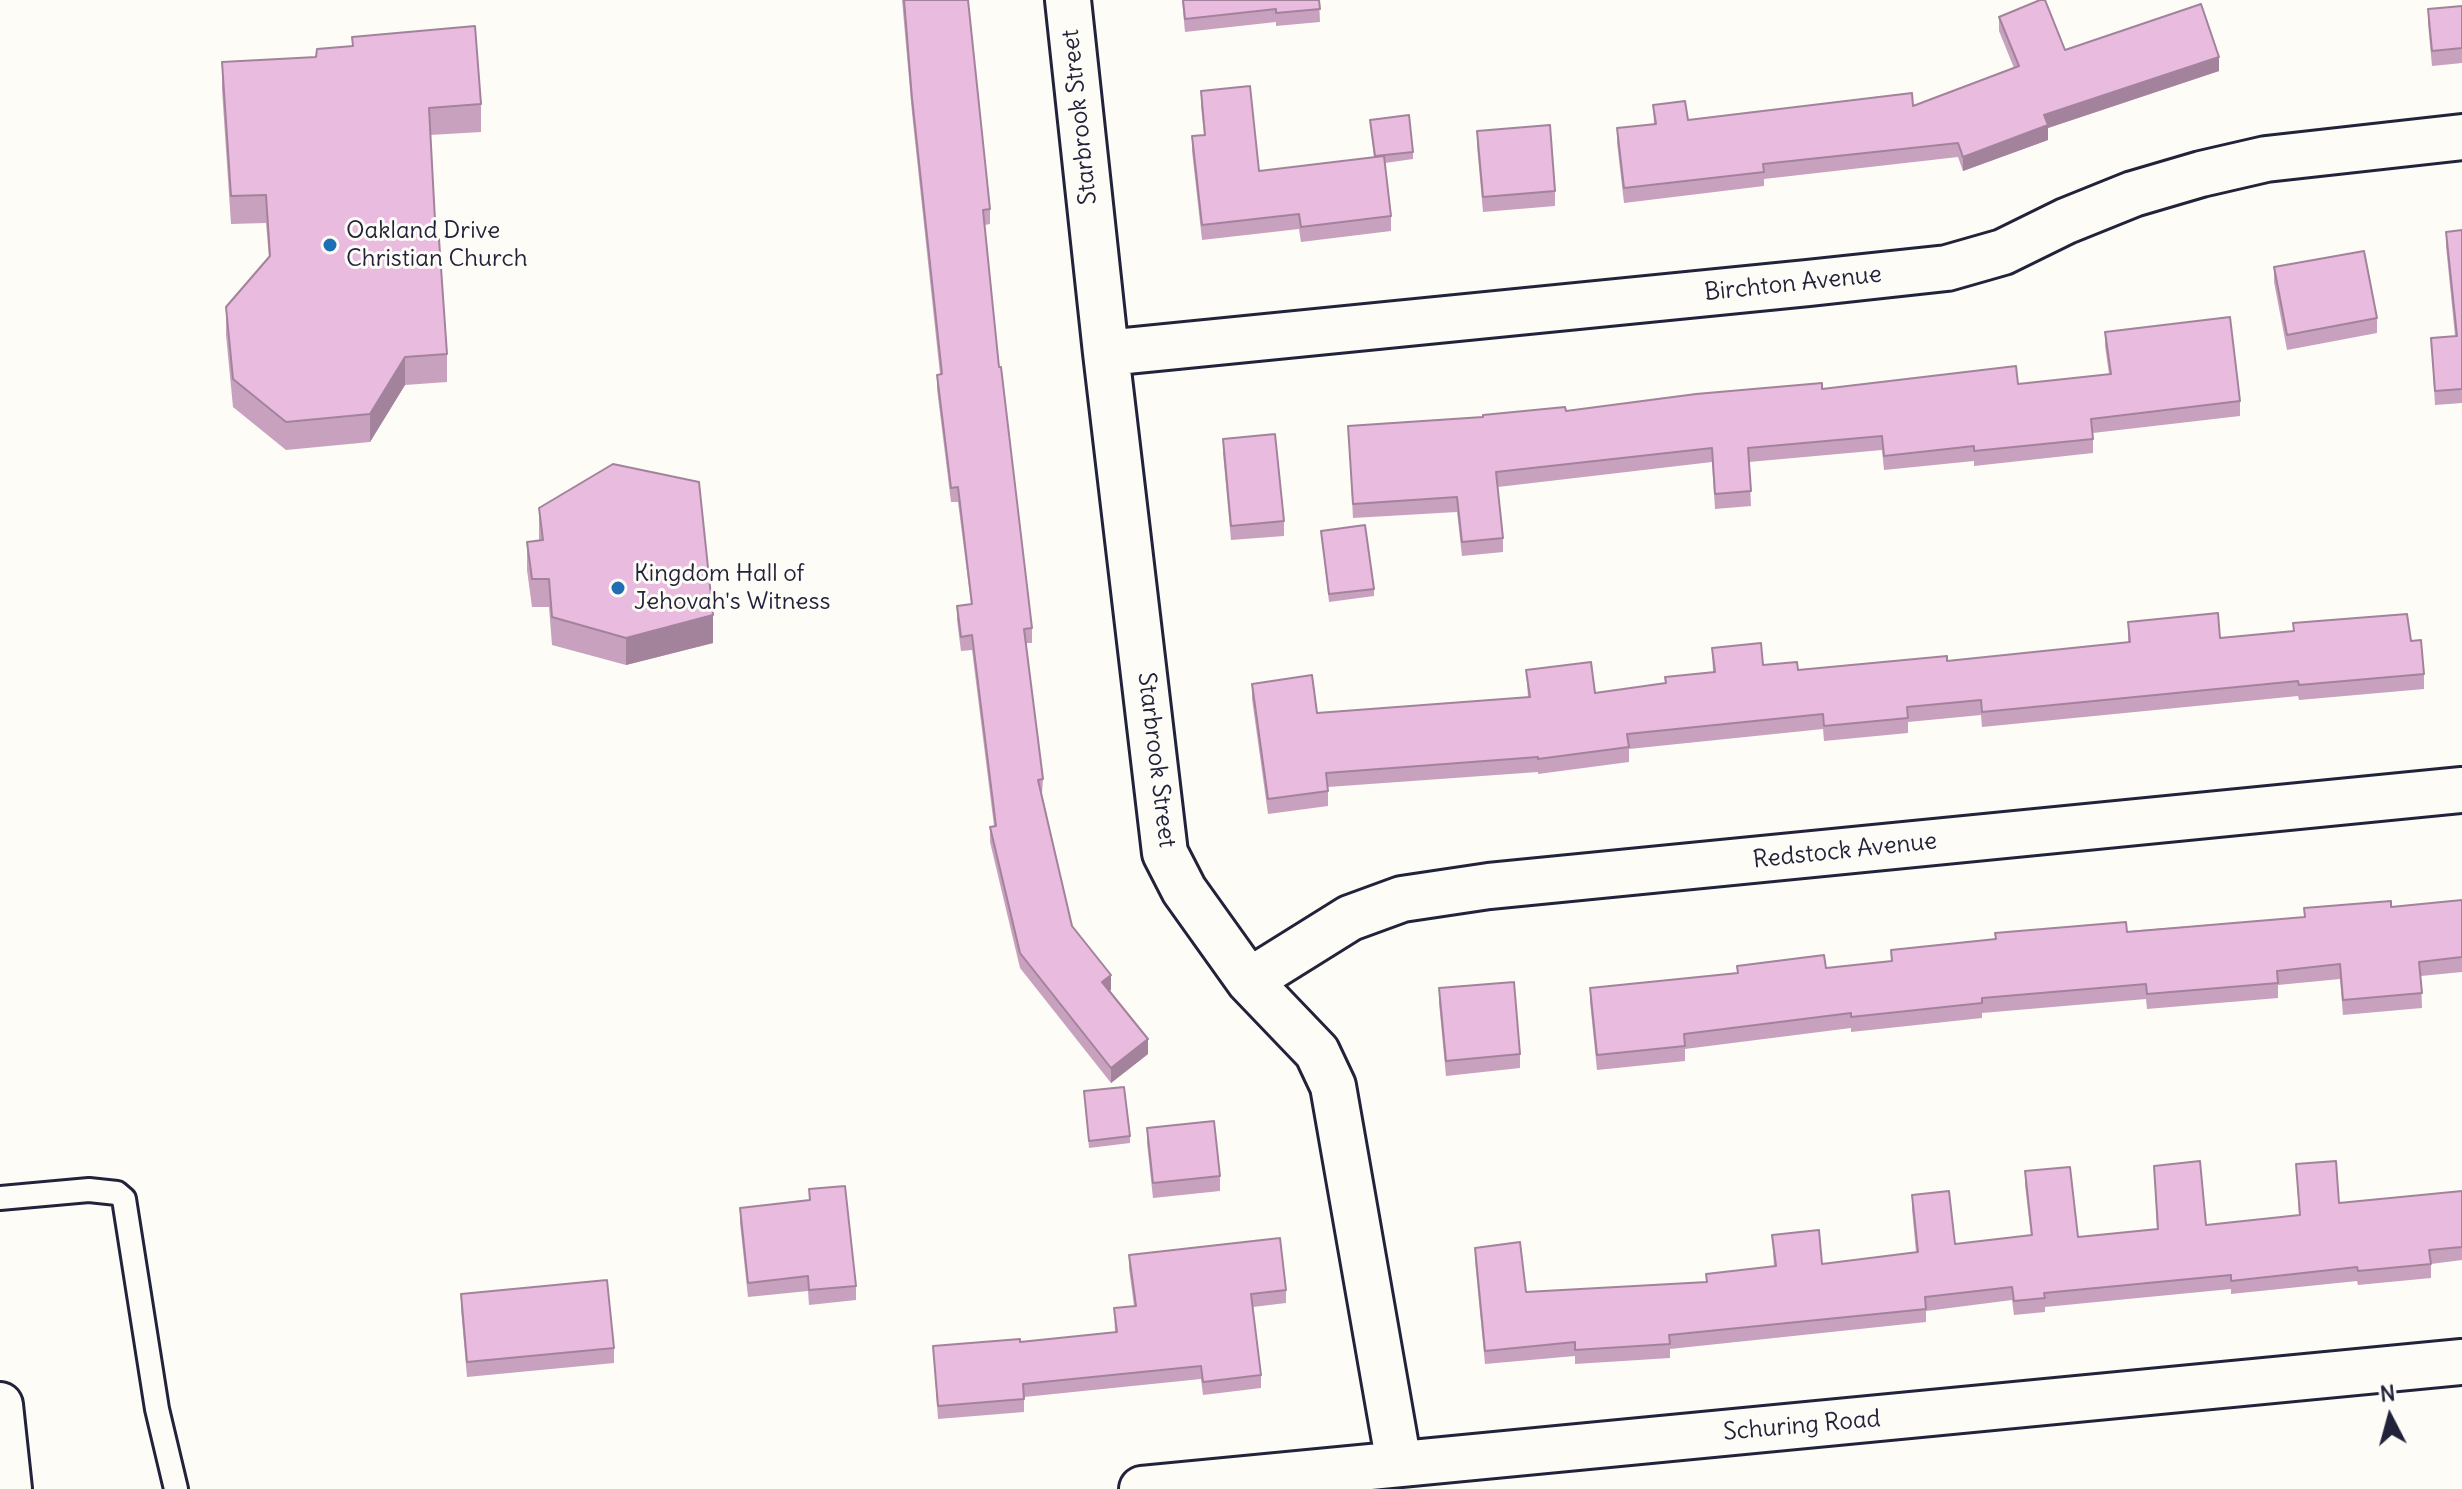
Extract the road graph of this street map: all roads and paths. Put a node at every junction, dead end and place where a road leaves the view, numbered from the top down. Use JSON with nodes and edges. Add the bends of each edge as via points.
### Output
{"nodes":[{"id":1,"x":1068,"y":0,"type":"edge"},
{"id":2,"x":2462,"y":137,"type":"edge"},
{"id":3,"x":1106,"y":353,"type":"junction"},
{"id":4,"x":2462,"y":790,"type":"edge"},
{"id":5,"x":1249,"y":981,"type":"junction"},
{"id":6,"x":0,"y":1198,"type":"edge"},
{"id":7,"x":2462,"y":1362,"type":"edge"},
{"id":8,"x":0,"y":1405,"type":"edge"},
{"id":9,"x":1399,"y":1464,"type":"junction"},
{"id":10,"x":9,"y":1489,"type":"edge"},
{"id":11,"x":176,"y":1489,"type":"edge"},
{"id":12,"x":1142,"y":1489,"type":"edge"}],
"edges":[{"from":1,"to":3,"type":"street","name":"Starbrook Street"},
{"from":2,"to":3,"type":"street","name":"Birchton Avenue","via":[[2266,159],[2201,174],[2120,199],[2003,252],[1947,268]]},
{"from":3,"to":5,"type":"street","name":"Starbrook Street","via":[[1165,853],[1184,890]]},
{"from":4,"to":5,"type":"street","name":"Redstock Avenue","via":[[1489,886],[1402,899],[1350,918]]},
{"from":5,"to":9,"type":"street","name":"Starbrook Street","via":[[1317,1052],[1333,1086]]},
{"from":6,"to":11,"type":"lane","via":[[89,1190],[117,1193],[124,1199],[157,1409]]},
{"from":7,"to":9,"type":"street","name":"Schuring Road"},
{"from":8,"to":10,"type":"street"},
{"from":9,"to":12,"type":"street","name":"Schuring Road"}]}
